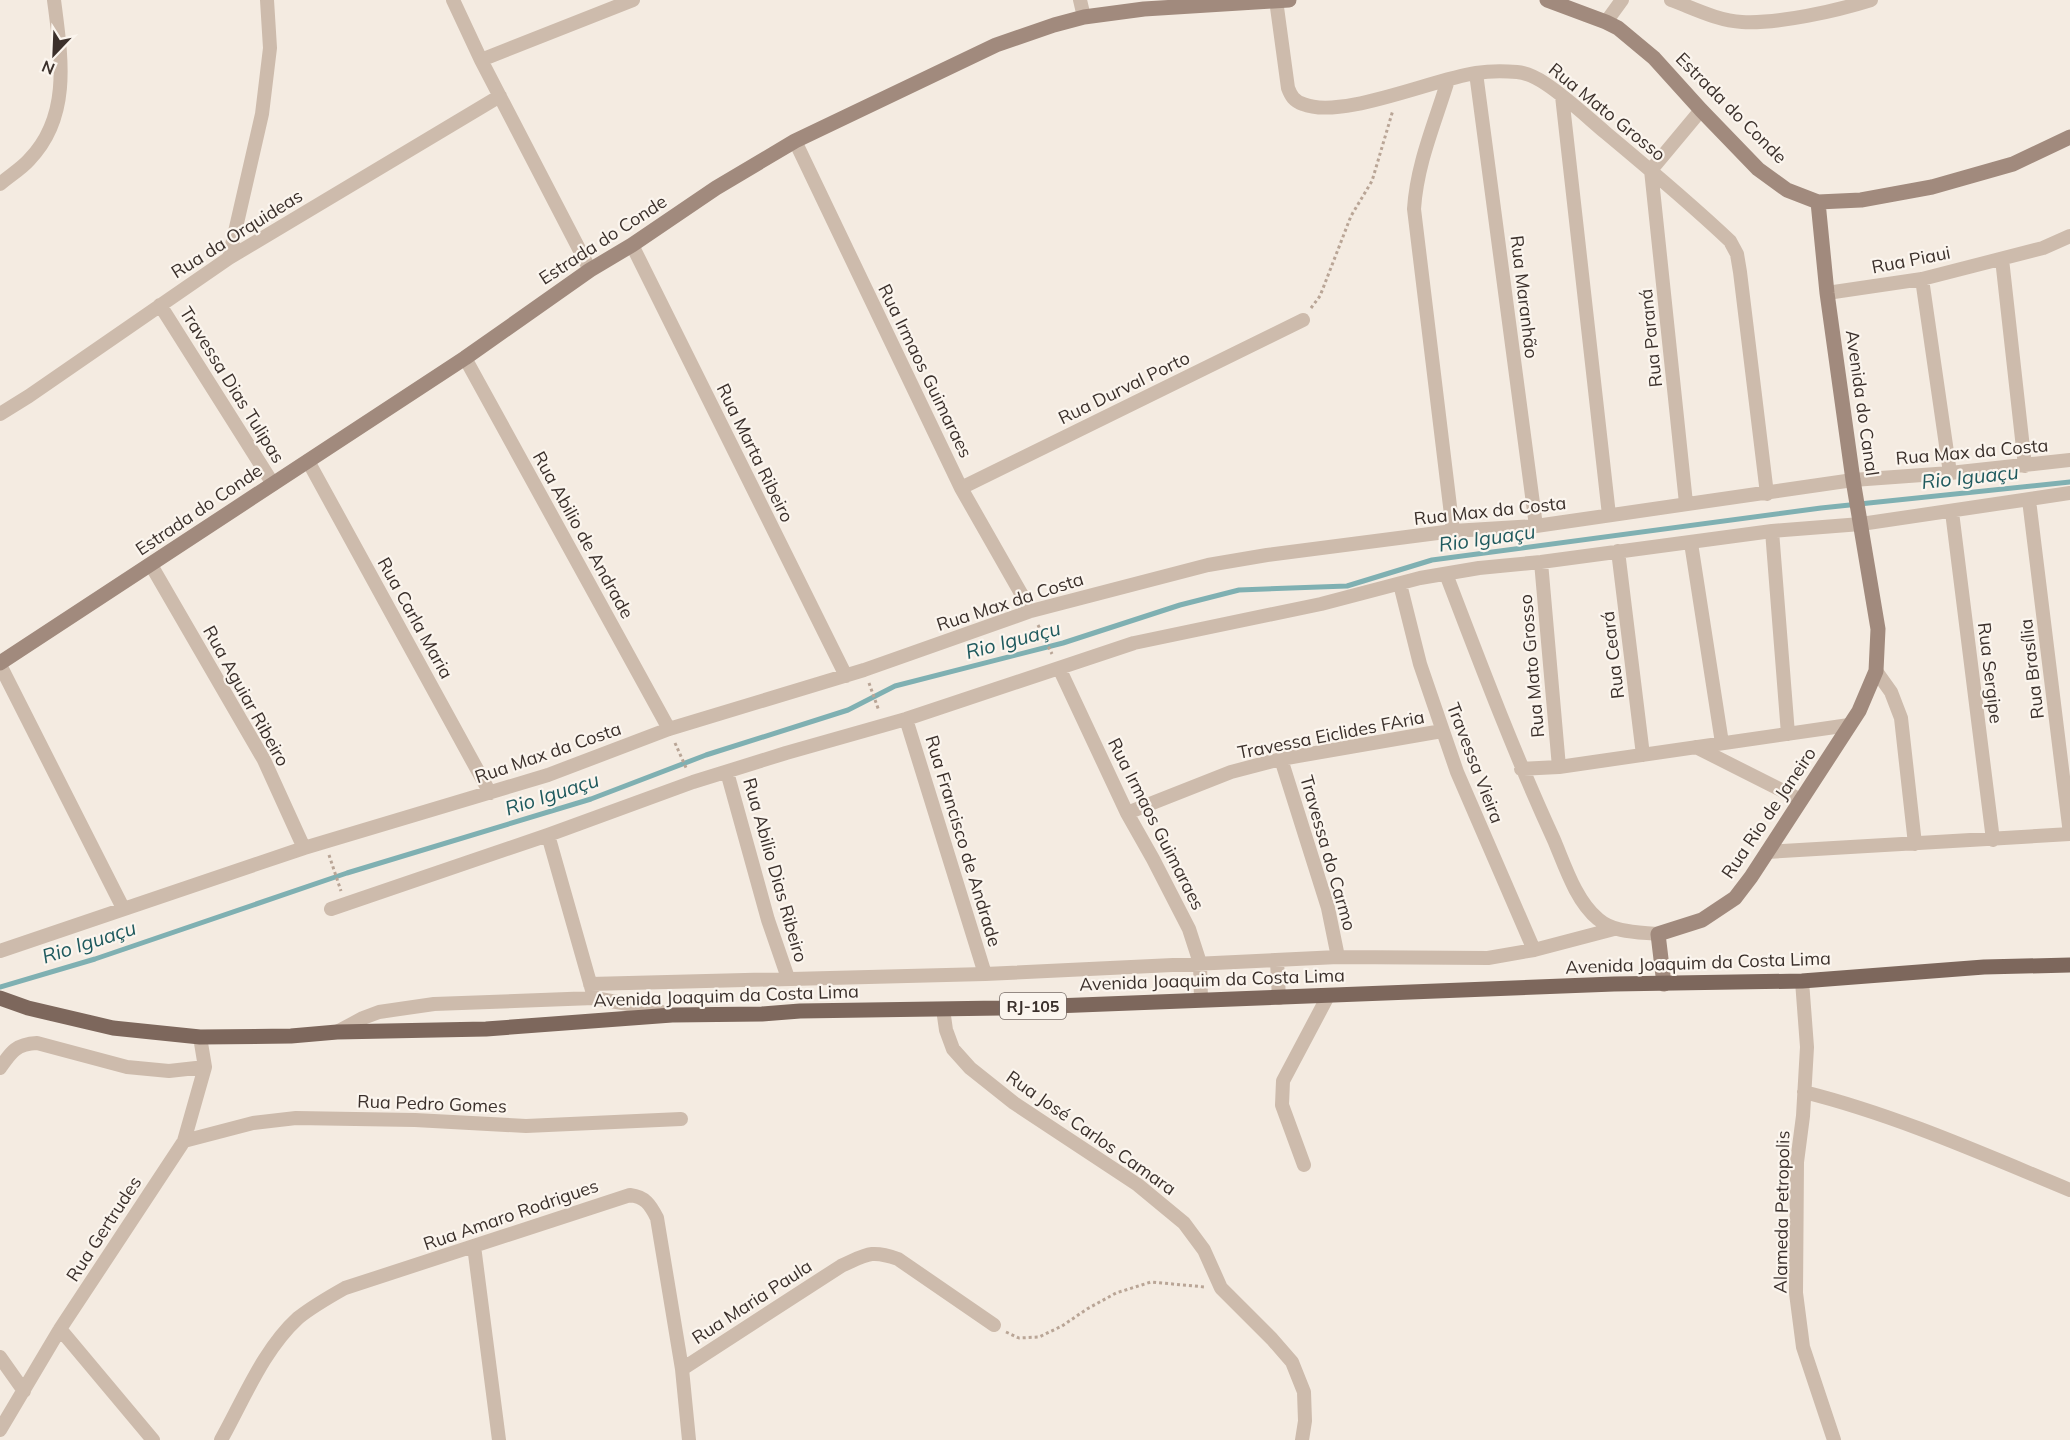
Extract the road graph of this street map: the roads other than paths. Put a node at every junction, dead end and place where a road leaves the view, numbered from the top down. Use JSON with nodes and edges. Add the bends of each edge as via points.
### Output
{"nodes":[{"id":1,"x":54,"y":0,"type":"edge"},
{"id":2,"x":267,"y":0,"type":"edge"},
{"id":3,"x":453,"y":0,"type":"edge"},
{"id":4,"x":633,"y":0,"type":"edge"},
{"id":5,"x":1080,"y":0,"type":"edge"},
{"id":6,"x":1547,"y":0,"type":"edge"},
{"id":7,"x":1622,"y":0,"type":"edge"},
{"id":8,"x":1671,"y":0,"type":"edge"},
{"id":9,"x":1868,"y":0,"type":"edge"},
{"id":10,"x":1280,"y":1,"type":"edge"},
{"id":11,"x":1084,"y":18,"type":"junction"},
{"id":12,"x":1606,"y":22,"type":"junction"},
{"id":13,"x":481,"y":60,"type":"junction"},
{"id":14,"x":1476,"y":73,"type":"junction"},
{"id":15,"x":1448,"y":80,"type":"junction"},
{"id":16,"x":500,"y":96,"type":"junction"},
{"id":17,"x":1562,"y":96,"type":"junction"},
{"id":18,"x":1701,"y":110,"type":"junction"},
{"id":19,"x":2070,"y":137,"type":"edge"},
{"id":20,"x":795,"y":141,"type":"junction"},
{"id":21,"x":1651,"y":170,"type":"junction"},
{"id":22,"x":0,"y":184,"type":"edge"},
{"id":23,"x":1818,"y":202,"type":"junction"},
{"id":24,"x":2070,"y":236,"type":"edge"},
{"id":25,"x":632,"y":246,"type":"junction"},
{"id":26,"x":229,"y":258,"type":"junction"},
{"id":27,"x":2002,"y":259,"type":"junction"},
{"id":28,"x":590,"y":270,"type":"junction"},
{"id":29,"x":1922,"y":279,"type":"junction"},
{"id":30,"x":1827,"y":293,"type":"junction"},
{"id":31,"x":160,"y":305,"type":"junction"},
{"id":32,"x":1304,"y":320,"type":"road end"},
{"id":33,"x":465,"y":358,"type":"junction"},
{"id":34,"x":0,"y":414,"type":"edge"},
{"id":35,"x":2070,"y":460,"type":"edge"},
{"id":36,"x":308,"y":461,"type":"junction"},
{"id":37,"x":2025,"y":466,"type":"junction"},
{"id":38,"x":1950,"y":473,"type":"junction"},
{"id":39,"x":1854,"y":483,"type":"junction"},
{"id":40,"x":273,"y":484,"type":"junction"},
{"id":41,"x":961,"y":488,"type":"junction"},
{"id":42,"x":2070,"y":493,"type":"edge"},
{"id":43,"x":1767,"y":494,"type":"junction"},
{"id":44,"x":2029,"y":500,"type":"junction"},
{"id":45,"x":1686,"y":503,"type":"junction"},
{"id":46,"x":1952,"y":512,"type":"junction"},
{"id":47,"x":1609,"y":515,"type":"junction"},
{"id":48,"x":1861,"y":522,"type":"junction"},
{"id":49,"x":1536,"y":526,"type":"junction"},
{"id":50,"x":1453,"y":531,"type":"junction"},
{"id":51,"x":1772,"y":531,"type":"junction"},
{"id":52,"x":1691,"y":543,"type":"junction"},
{"id":53,"x":1618,"y":551,"type":"junction"},
{"id":54,"x":1541,"y":562,"type":"junction"},
{"id":55,"x":151,"y":566,"type":"junction"},
{"id":56,"x":1446,"y":574,"type":"junction"},
{"id":57,"x":1400,"y":584,"type":"junction"},
{"id":58,"x":1033,"y":615,"type":"junction"},
{"id":59,"x":0,"y":664,"type":"edge"},
{"id":60,"x":1058,"y":666,"type":"junction"},
{"id":61,"x":1876,"y":671,"type":"junction"},
{"id":62,"x":846,"y":676,"type":"junction"},
{"id":63,"x":906,"y":719,"type":"junction"},
{"id":64,"x":1850,"y":725,"type":"junction"},
{"id":65,"x":1442,"y":732,"type":"junction"},
{"id":66,"x":671,"y":733,"type":"junction"},
{"id":67,"x":1788,"y":734,"type":"junction"},
{"id":68,"x":1722,"y":744,"type":"junction"},
{"id":69,"x":1696,"y":747,"type":"junction"},
{"id":70,"x":1643,"y":755,"type":"junction"},
{"id":71,"x":1281,"y":759,"type":"junction"},
{"id":72,"x":1558,"y":767,"type":"junction"},
{"id":73,"x":1521,"y":769,"type":"junction"},
{"id":74,"x":727,"y":772,"type":"junction"},
{"id":75,"x":490,"y":793,"type":"junction"},
{"id":76,"x":1801,"y":800,"type":"junction"},
{"id":77,"x":1126,"y":813,"type":"junction"},
{"id":78,"x":2070,"y":834,"type":"edge"},
{"id":79,"x":548,"y":835,"type":"junction"},
{"id":80,"x":1993,"y":840,"type":"junction"},
{"id":81,"x":1915,"y":844,"type":"junction"},
{"id":82,"x":304,"y":848,"type":"junction"},
{"id":83,"x":1767,"y":852,"type":"junction"},
{"id":84,"x":123,"y":908,"type":"junction"},
{"id":85,"x":331,"y":909,"type":"dead end"},
{"id":86,"x":1614,"y":930,"type":"junction"},
{"id":87,"x":1658,"y":934,"type":"junction"},
{"id":88,"x":1534,"y":950,"type":"junction"},
{"id":89,"x":0,"y":951,"type":"edge"},
{"id":90,"x":1338,"y":957,"type":"junction"},
{"id":91,"x":1277,"y":961,"type":"junction"},
{"id":92,"x":1200,"y":963,"type":"junction"},
{"id":93,"x":2070,"y":965,"type":"edge"},
{"id":94,"x":985,"y":974,"type":"junction"},
{"id":95,"x":788,"y":978,"type":"junction"},
{"id":96,"x":1802,"y":981,"type":"junction"},
{"id":97,"x":590,"y":984,"type":"junction"},
{"id":98,"x":1664,"y":984,"type":"junction"},
{"id":99,"x":1328,"y":996,"type":"junction"},
{"id":100,"x":0,"y":998,"type":"edge"},
{"id":101,"x":594,"y":998,"type":"junction"},
{"id":102,"x":1280,"y":998,"type":"junction"},
{"id":103,"x":1201,"y":1000,"type":"junction"},
{"id":104,"x":943,"y":1009,"type":"junction"},
{"id":105,"x":672,"y":1016,"type":"junction"},
{"id":106,"x":337,"y":1032,"type":"junction"},
{"id":107,"x":200,"y":1037,"type":"junction"},
{"id":108,"x":205,"y":1067,"type":"junction"},
{"id":109,"x":0,"y":1068,"type":"edge"},
{"id":110,"x":1804,"y":1092,"type":"junction"},
{"id":111,"x":681,"y":1119,"type":"dead end"},
{"id":112,"x":184,"y":1141,"type":"junction"},
{"id":113,"x":1304,"y":1165,"type":"dead end"},
{"id":114,"x":2070,"y":1190,"type":"edge"},
{"id":115,"x":474,"y":1246,"type":"junction"},
{"id":116,"x":993,"y":1325,"type":"road end"},
{"id":117,"x":60,"y":1329,"type":"junction"},
{"id":118,"x":0,"y":1357,"type":"edge"},
{"id":119,"x":682,"y":1369,"type":"junction"},
{"id":120,"x":24,"y":1391,"type":"junction"},
{"id":121,"x":0,"y":1430,"type":"edge"},
{"id":122,"x":153,"y":1440,"type":"edge"},
{"id":123,"x":221,"y":1440,"type":"edge"},
{"id":124,"x":499,"y":1440,"type":"edge"},
{"id":125,"x":689,"y":1440,"type":"edge"},
{"id":126,"x":1302,"y":1440,"type":"edge"},
{"id":127,"x":1834,"y":1440,"type":"edge"}],
"edges":[{"from":1,"to":22,"type":"street","via":[[61,68],[59,106],[45,139],[30,160]]},
{"from":2,"to":26,"type":"street","via":[[270,48],[262,114]]},
{"from":3,"to":13,"type":"street"},
{"from":4,"to":13,"type":"street"},
{"from":5,"to":11,"type":"street"},
{"from":6,"to":12,"type":"street","name":"Estrada do Conde"},
{"from":7,"to":12,"type":"street"},
{"from":8,"to":9,"type":"street","via":[[1741,22],[1788,19]]},
{"from":10,"to":11,"type":"street","name":"Estrada do Conde","via":[[1144,9]]},
{"from":10,"to":15,"type":"street","name":"Rua Mato Grosso","via":[[1288,88],[1291,96],[1304,105],[1337,107]]},
{"from":11,"to":20,"type":"street","name":"Estrada do Conde","via":[[996,45]]},
{"from":12,"to":18,"type":"street","name":"Estrada do Conde","via":[[1654,58]]},
{"from":13,"to":16,"type":"street"},
{"from":14,"to":15,"type":"street","name":"Rua Mato Grosso"},
{"from":14,"to":17,"type":"street","name":"Rua Mato Grosso","via":[[1529,74]]},
{"from":14,"to":49,"type":"street","name":"Rua Maranhão"},
{"from":15,"to":50,"type":"street","via":[[1421,161],[1414,209]]},
{"from":16,"to":26,"type":"street","name":"Rua da Orquideas"},
{"from":16,"to":28,"type":"street"},
{"from":17,"to":21,"type":"street","name":"Rua Mato Grosso"},
{"from":17,"to":47,"type":"street"},
{"from":18,"to":21,"type":"street"},
{"from":18,"to":23,"type":"street","name":"Estrada do Conde","via":[[1758,169],[1787,190]]},
{"from":19,"to":23,"type":"street","name":"Estrada do Conde","via":[[2013,164],[1932,187],[1861,200]]},
{"from":20,"to":25,"type":"street","name":"Estrada do Conde","via":[[716,188]]},
{"from":20,"to":41,"type":"street","name":"Rua Irmaos Guimaraes"},
{"from":21,"to":43,"type":"street","name":"Rua Mato Grosso","via":[[1730,241],[1737,254]]},
{"from":21,"to":45,"type":"street","name":"Rua Paraná"},
{"from":23,"to":30,"type":"street","name":"Avenida do Canal"},
{"from":24,"to":27,"type":"street","name":"Rua Piaui","via":[[2043,249]]},
{"from":25,"to":28,"type":"street","name":"Estrada do Conde"},
{"from":25,"to":62,"type":"street","name":"Rua Marta Ribeiro"},
{"from":26,"to":31,"type":"street","name":"Rua da Orquideas"},
{"from":27,"to":29,"type":"street","name":"Rua Piaui"},
{"from":27,"to":37,"type":"street"},
{"from":28,"to":33,"type":"street","name":"Estrada do Conde"},
{"from":29,"to":30,"type":"street","name":"Rua Piaui"},
{"from":29,"to":38,"type":"street"},
{"from":30,"to":39,"type":"street","name":"Avenida do Canal"},
{"from":31,"to":34,"type":"street","name":"Rua da Orquideas"},
{"from":31,"to":40,"type":"street","name":"Travessa Dias Tulipas"},
{"from":32,"to":41,"type":"street","name":"Rua Durval Porto"},
{"from":33,"to":36,"type":"street","name":"Estrada do Conde"},
{"from":33,"to":66,"type":"street","name":"Rua Abilio de Andrade"},
{"from":35,"to":37,"type":"street","name":"Rua Max da Costa"},
{"from":36,"to":40,"type":"street","name":"Estrada do Conde"},
{"from":36,"to":75,"type":"street","name":"Rua Carla Maria"},
{"from":37,"to":38,"type":"street","name":"Rua Max da Costa"},
{"from":38,"to":39,"type":"street","name":"Rua Max da Costa"},
{"from":39,"to":43,"type":"street","name":"Rua Max da Costa"},
{"from":39,"to":48,"type":"street","name":"Avenida do Canal"},
{"from":40,"to":55,"type":"street","name":"Estrada do Conde"},
{"from":41,"to":58,"type":"street","name":"Rua Irmaos Guimaraes"},
{"from":42,"to":44,"type":"street"},
{"from":43,"to":45,"type":"street","name":"Rua Max da Costa"},
{"from":44,"to":46,"type":"street"},
{"from":44,"to":78,"type":"street","name":"Rua Brasília"},
{"from":45,"to":47,"type":"street","name":"Rua Max da Costa"},
{"from":46,"to":48,"type":"street"},
{"from":46,"to":80,"type":"street","name":"Rua Sergipe"},
{"from":47,"to":49,"type":"street","name":"Rua Max da Costa"},
{"from":48,"to":51,"type":"street"},
{"from":48,"to":61,"type":"street","name":"Rua Rio de Janeiro","via":[[1878,629]]},
{"from":49,"to":50,"type":"street","name":"Rua Max da Costa"},
{"from":50,"to":58,"type":"street","name":"Rua Max da Costa","via":[[1208,565]]},
{"from":51,"to":52,"type":"street"},
{"from":51,"to":67,"type":"street","name":"Rua Rio de Janeiro"},
{"from":52,"to":53,"type":"street"},
{"from":52,"to":68,"type":"street"},
{"from":53,"to":54,"type":"street"},
{"from":53,"to":70,"type":"street","name":"Rua Ceará"},
{"from":54,"to":56,"type":"street"},
{"from":54,"to":72,"type":"street","name":"Rua Mato Grosso"},
{"from":55,"to":59,"type":"street","name":"Estrada do Conde"},
{"from":55,"to":82,"type":"street","name":"Rua Aguiar Ribeiro","via":[[264,760]]},
{"from":56,"to":57,"type":"street"},
{"from":56,"to":73,"type":"street"},
{"from":57,"to":60,"type":"street","via":[[1134,643]]},
{"from":57,"to":65,"type":"street","name":"Travessa Vieira"},
{"from":58,"to":62,"type":"street","name":"Rua Max da Costa"},
{"from":59,"to":84,"type":"street"},
{"from":60,"to":63,"type":"street"},
{"from":60,"to":77,"type":"street","name":"Rua Irmaos Guimaraes"},
{"from":61,"to":64,"type":"street","name":"Rua Rio de Janeiro"},
{"from":61,"to":81,"type":"street","via":[[1901,718]]},
{"from":62,"to":66,"type":"street","name":"Rua Max da Costa"},
{"from":63,"to":74,"type":"street"},
{"from":63,"to":94,"type":"street","name":"Rua Francisco de Andrade"},
{"from":64,"to":67,"type":"street","name":"Rua Rio de Janeiro"},
{"from":64,"to":76,"type":"street","name":"Rua Rio de Janeiro"},
{"from":65,"to":71,"type":"street","name":"Travessa Eiclides FAria"},
{"from":65,"to":88,"type":"street","name":"Travessa Vieira"},
{"from":66,"to":75,"type":"street","name":"Rua Max da Costa"},
{"from":67,"to":68,"type":"street","name":"Rua Rio de Janeiro"},
{"from":68,"to":69,"type":"street","name":"Rua Rio de Janeiro"},
{"from":69,"to":70,"type":"street","name":"Rua Rio de Janeiro"},
{"from":69,"to":76,"type":"street"},
{"from":70,"to":72,"type":"street","name":"Rua Rio de Janeiro"},
{"from":71,"to":77,"type":"street","name":"Travessa Eiclides FAria","via":[[1231,772]]},
{"from":71,"to":90,"type":"street","name":"Travessa do Carmo","via":[[1328,908]]},
{"from":72,"to":73,"type":"street","name":"Rua Rio de Janeiro"},
{"from":73,"to":86,"type":"street","via":[[1574,885],[1590,912]]},
{"from":74,"to":79,"type":"street"},
{"from":74,"to":95,"type":"street","name":"Rua Abilio Dias Ribeiro"},
{"from":75,"to":82,"type":"street","name":"Rua Max da Costa"},
{"from":76,"to":83,"type":"street","name":"Rua Rio de Janeiro"},
{"from":77,"to":92,"type":"street","name":"Rua Irmaos Guimaraes","via":[[1189,928]]},
{"from":78,"to":80,"type":"street"},
{"from":79,"to":85,"type":"street"},
{"from":79,"to":97,"type":"street"},
{"from":80,"to":81,"type":"street"},
{"from":81,"to":83,"type":"street"},
{"from":82,"to":84,"type":"street","name":"Rua Max da Costa"},
{"from":83,"to":87,"type":"street","name":"Rua Rio de Janeiro","via":[[1735,898],[1702,920]]},
{"from":84,"to":89,"type":"street","name":"Rua Max da Costa"},
{"from":86,"to":87,"type":"street"},
{"from":86,"to":88,"type":"street"},
{"from":87,"to":98,"type":"street"},
{"from":88,"to":90,"type":"street","via":[[1488,958]]},
{"from":90,"to":91,"type":"street"},
{"from":91,"to":92,"type":"street"},
{"from":91,"to":102,"type":"street"},
{"from":92,"to":94,"type":"street"},
{"from":92,"to":103,"type":"street","name":"Rua Irmaos Guimaraes"},
{"from":93,"to":96,"type":"main road","name":"Avenida Joaquim da Costa Lima","number":"RJ-105","via":[[1984,967]]},
{"from":94,"to":95,"type":"street"},
{"from":95,"to":97,"type":"street"},
{"from":96,"to":98,"type":"main road","name":"Avenida Joaquim da Costa Lima","number":"RJ-105"},
{"from":96,"to":110,"type":"street","name":"Alameda Petropolis"},
{"from":97,"to":101,"type":"street"},
{"from":98,"to":99,"type":"main road","name":"Avenida Joaquim da Costa Lima","number":"RJ-105"},
{"from":99,"to":102,"type":"main road","name":"Avenida Joaquim da Costa Lima","number":"RJ-105"},
{"from":99,"to":113,"type":"street","via":[[1283,1081],[1282,1105]]},
{"from":100,"to":107,"type":"main road","name":"Avenida Joaquim da Costa Lima","number":"RJ-105","via":[[113,1028]]},
{"from":101,"to":105,"type":"street","via":[[651,1008]]},
{"from":101,"to":106,"type":"street","via":[[412,1007],[379,1012]]},
{"from":102,"to":103,"type":"main road","name":"Avenida Joaquim da Costa Lima","number":"RJ-105"},
{"from":103,"to":104,"type":"main road","name":"Avenida Joaquim da Costa Lima","number":"RJ-105"},
{"from":104,"to":105,"type":"main road","name":"Avenida Joaquim da Costa Lima","number":"RJ-105"},
{"from":104,"to":126,"type":"street","name":"Rua José Carlos Camara","via":[[953,1049],[970,1068],[1014,1103],[1137,1185],[1184,1223],[1204,1250],[1221,1288],[1292,1362],[1304,1392]]},
{"from":105,"to":106,"type":"main road","name":"Avenida Joaquim da Costa Lima","number":"RJ-105","via":[[486,1029]]},
{"from":106,"to":107,"type":"main road","name":"Avenida Joaquim da Costa Lima","number":"RJ-105"},
{"from":107,"to":108,"type":"street","name":"Rua Gertrudes"},
{"from":108,"to":109,"type":"street","via":[[169,1071],[127,1067],[37,1043],[18,1046]]},
{"from":108,"to":112,"type":"street","name":"Rua Gertrudes"},
{"from":110,"to":114,"type":"street","via":[[1894,1119]]},
{"from":110,"to":127,"type":"street","name":"Alameda Petropolis","via":[[1797,1162],[1796,1293],[1803,1347]]},
{"from":111,"to":112,"type":"street","name":"Rua Pedro Gomes","via":[[526,1126],[296,1118],[253,1123]]},
{"from":112,"to":117,"type":"street","name":"Rua Gertrudes"},
{"from":115,"to":119,"type":"street","name":"Rua Amaro Rodrigues","via":[[615,1198],[642,1197],[657,1218]]},
{"from":115,"to":123,"type":"street","name":"Rua Amaro Rodrigues","via":[[345,1288],[320,1301],[279,1340]]},
{"from":115,"to":124,"type":"street"},
{"from":116,"to":119,"type":"street","name":"Rua Maria Paula","via":[[898,1260],[869,1253],[841,1266]]},
{"from":117,"to":120,"type":"street","name":"Rua Gertrudes"},
{"from":117,"to":122,"type":"street"},
{"from":118,"to":120,"type":"street"},
{"from":119,"to":125,"type":"street","name":"Rua Amaro Rodrigues"},
{"from":120,"to":121,"type":"street","name":"Rua Gertrudes"}]}
